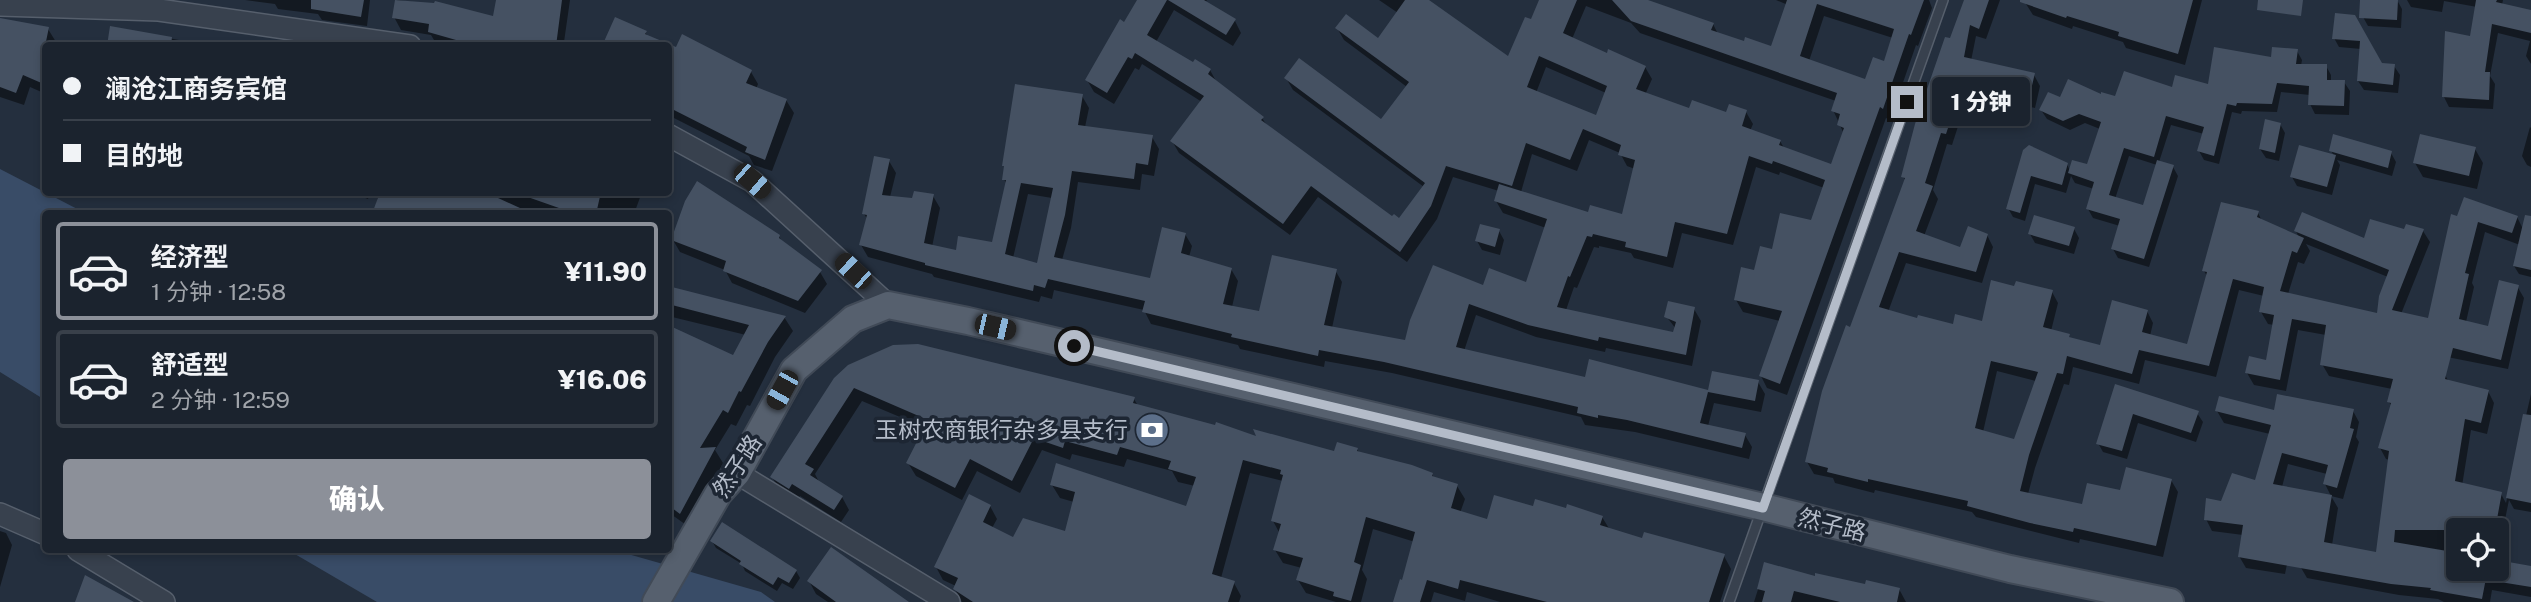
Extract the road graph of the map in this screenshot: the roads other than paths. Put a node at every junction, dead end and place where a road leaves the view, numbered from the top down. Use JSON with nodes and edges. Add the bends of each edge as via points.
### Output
{"nodes":[{"id":1,"x":1943,"y":0,"type":"edge"},
{"id":2,"x":0,"y":5,"type":"edge"},
{"id":3,"x":382,"y":42,"type":"edge"},
{"id":4,"x":672,"y":137,"type":"edge"},
{"id":5,"x":888,"y":305,"type":"junction"},
{"id":6,"x":737,"y":472,"type":"junction"},
{"id":7,"x":1763,"y":508,"type":"junction"},
{"id":8,"x":0,"y":514,"type":"edge"},
{"id":9,"x":42,"y":532,"type":"edge"},
{"id":10,"x":83,"y":553,"type":"edge"},
{"id":11,"x":164,"y":602,"type":"edge"},
{"id":12,"x":656,"y":602,"type":"edge"},
{"id":13,"x":949,"y":602,"type":"edge"},
{"id":14,"x":1729,"y":602,"type":"edge"},
{"id":15,"x":2170,"y":602,"type":"edge"}],
"edges":[{"from":1,"to":7,"type":"lane"},
{"from":2,"to":3,"type":"street","via":[[159,10]]},
{"from":4,"to":5,"type":"street","via":[[752,181]]},
{"from":5,"to":6,"type":"main road","name":"然子路","via":[[853,319],[794,369]]},
{"from":5,"to":7,"type":"main road","name":"然子路"},
{"from":6,"to":12,"type":"main road","name":"然子路","via":[[718,494]]},
{"from":6,"to":13,"type":"street"},
{"from":7,"to":14,"type":"lane"},
{"from":7,"to":15,"type":"main road","name":"然子路","via":[[2010,569]]},
{"from":8,"to":9,"type":"street"},
{"from":10,"to":11,"type":"street"}]}
